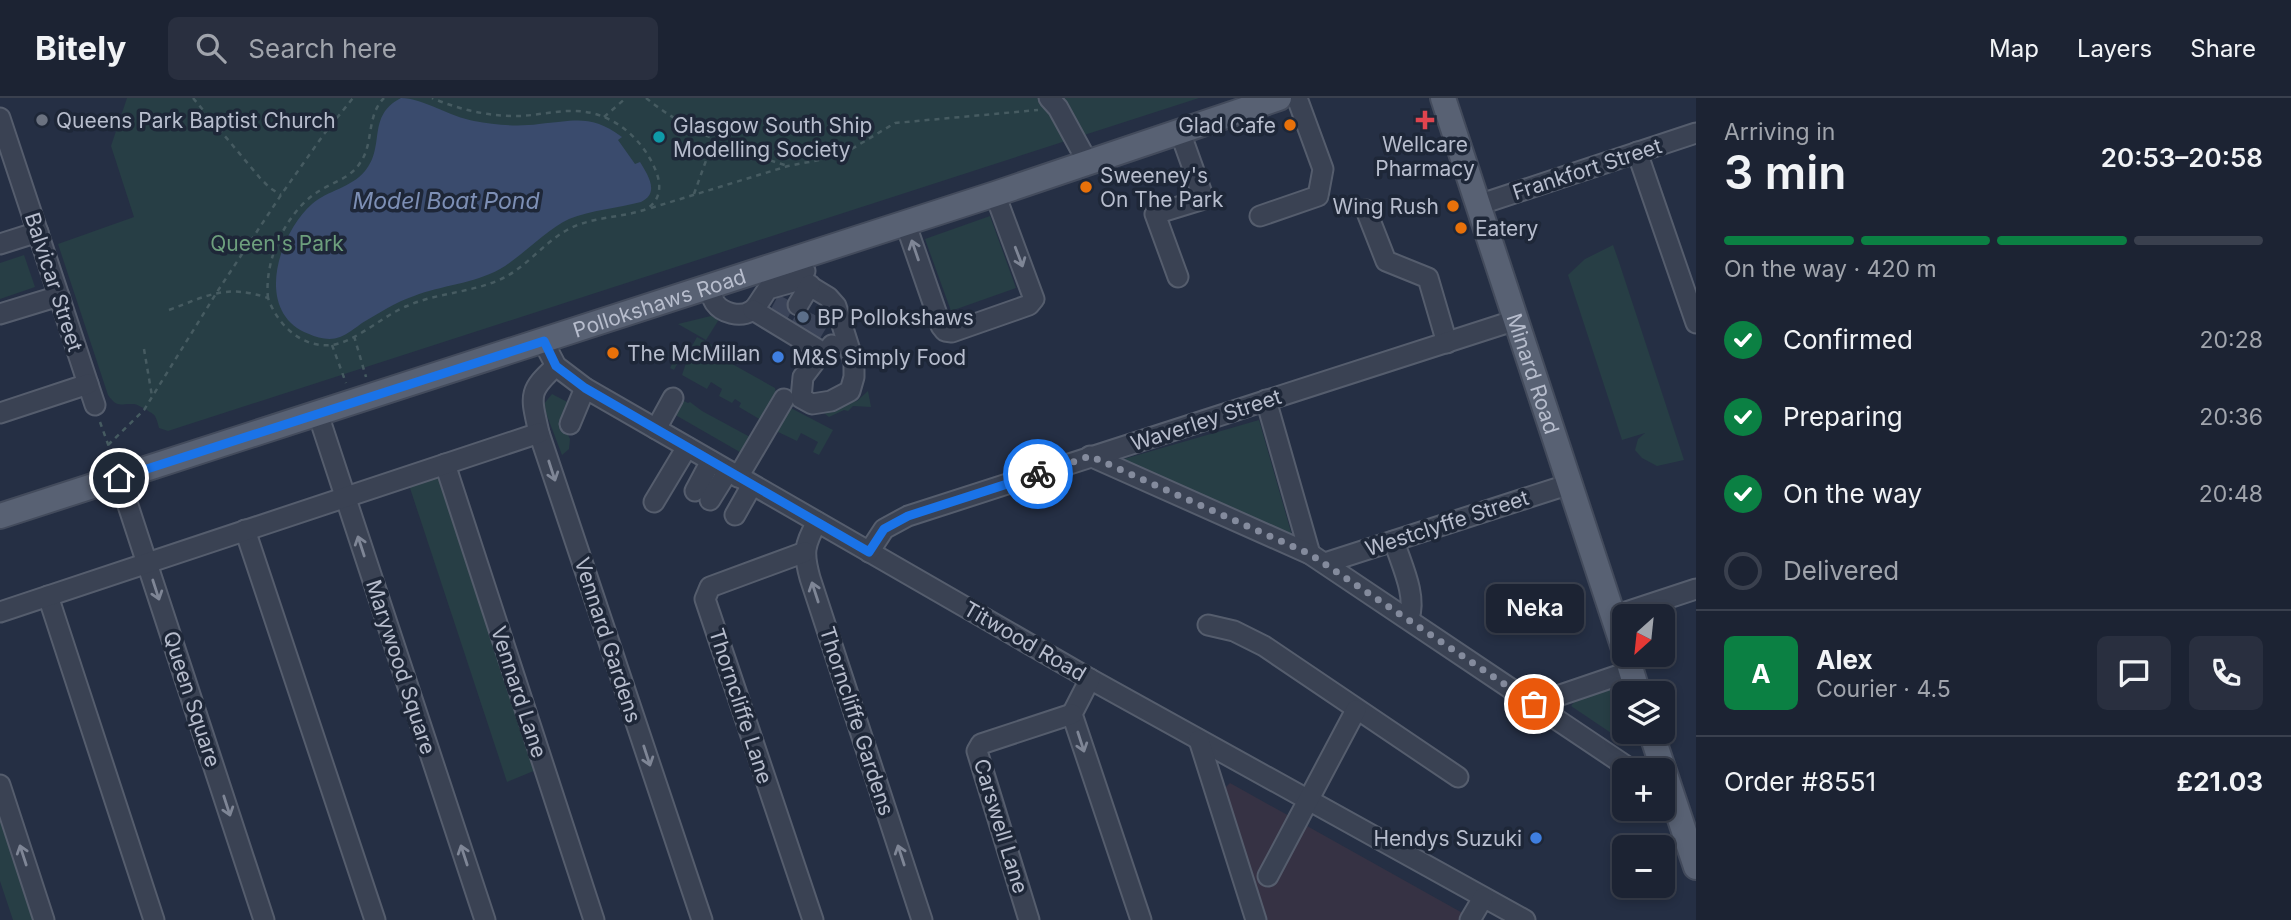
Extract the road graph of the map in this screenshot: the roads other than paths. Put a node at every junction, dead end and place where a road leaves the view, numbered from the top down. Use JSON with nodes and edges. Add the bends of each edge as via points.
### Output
{"nodes":[{"id":1,"x":1279,"y":98,"type":"edge"},
{"id":2,"x":1297,"y":98,"type":"edge"},
{"id":3,"x":1443,"y":98,"type":"edge"},
{"id":4,"x":1054,"y":103,"type":"edge"},
{"id":5,"x":0,"y":118,"type":"edge"},
{"id":6,"x":1180,"y":132,"type":"junction"},
{"id":7,"x":1696,"y":133,"type":"edge"},
{"id":8,"x":4,"y":144,"type":"edge"},
{"id":9,"x":1637,"y":152,"type":"junction"},
{"id":10,"x":1087,"y":161,"type":"junction"},
{"id":11,"x":995,"y":194,"type":"junction"},
{"id":12,"x":1478,"y":205,"type":"junction"},
{"id":13,"x":1366,"y":210,"type":"dead end"},
{"id":14,"x":1260,"y":216,"type":"dead end"},
{"id":15,"x":905,"y":222,"type":"junction"},
{"id":16,"x":38,"y":232,"type":"junction"},
{"id":17,"x":0,"y":244,"type":"edge"},
{"id":18,"x":1178,"y":277,"type":"dead end"},
{"id":19,"x":707,"y":287,"type":"junction"},
{"id":20,"x":59,"y":296,"type":"junction"},
{"id":21,"x":1693,"y":302,"type":"edge"},
{"id":22,"x":753,"y":310,"type":"junction"},
{"id":23,"x":0,"y":314,"type":"edge"},
{"id":24,"x":808,"y":315,"type":"junction"},
{"id":25,"x":1516,"y":320,"type":"junction"},
{"id":26,"x":1696,"y":323,"type":"edge"},
{"id":27,"x":544,"y":341,"type":"junction"},
{"id":28,"x":1447,"y":343,"type":"junction"},
{"id":29,"x":556,"y":366,"type":"junction"},
{"id":30,"x":88,"y":384,"type":"junction"},
{"id":31,"x":585,"y":388,"type":"junction"},
{"id":32,"x":673,"y":398,"type":"dead end"},
{"id":33,"x":784,"y":399,"type":"dead end"},
{"id":34,"x":1266,"y":400,"type":"junction"},
{"id":35,"x":95,"y":405,"type":"road end"},
{"id":36,"x":0,"y":413,"type":"edge"},
{"id":37,"x":318,"y":414,"type":"junction"},
{"id":38,"x":570,"y":424,"type":"dead end"},
{"id":39,"x":656,"y":429,"type":"junction"},
{"id":40,"x":539,"y":433,"type":"junction"},
{"id":41,"x":687,"y":447,"type":"junction"},
{"id":42,"x":1090,"y":456,"type":"junction"},
{"id":43,"x":445,"y":464,"type":"junction"},
{"id":44,"x":732,"y":473,"type":"junction"},
{"id":45,"x":119,"y":478,"type":"junction"},
{"id":46,"x":1570,"y":484,"type":"junction"},
{"id":47,"x":703,"y":495,"type":"dead end"},
{"id":48,"x":345,"y":499,"type":"junction"},
{"id":49,"x":654,"y":502,"type":"dead end"},
{"id":50,"x":735,"y":515,"type":"dead end"},
{"id":51,"x":0,"y":516,"type":"edge"},
{"id":52,"x":817,"y":522,"type":"junction"},
{"id":53,"x":245,"y":530,"type":"junction"},
{"id":54,"x":1394,"y":541,"type":"junction"},
{"id":55,"x":805,"y":552,"type":"junction"},
{"id":56,"x":869,"y":552,"type":"junction"},
{"id":57,"x":1318,"y":558,"type":"junction"},
{"id":58,"x":147,"y":564,"type":"junction"},
{"id":59,"x":1696,"y":589,"type":"edge"},
{"id":60,"x":48,"y":596,"type":"junction"},
{"id":61,"x":1650,"y":604,"type":"edge"},
{"id":62,"x":1612,"y":610,"type":"edge"},
{"id":63,"x":0,"y":612,"type":"edge"},
{"id":64,"x":1409,"y":618,"type":"junction"},
{"id":65,"x":1209,"y":625,"type":"dead end"},
{"id":66,"x":1630,"y":667,"type":"edge"},
{"id":67,"x":1090,"y":679,"type":"junction"},
{"id":68,"x":1534,"y":704,"type":"junction"},
{"id":69,"x":1356,"y":710,"type":"junction"},
{"id":70,"x":1072,"y":714,"type":"junction"},
{"id":71,"x":1199,"y":740,"type":"junction"},
{"id":72,"x":1614,"y":758,"type":"edge"},
{"id":73,"x":1458,"y":777,"type":"dead end"},
{"id":74,"x":0,"y":785,"type":"edge"},
{"id":75,"x":1308,"y":799,"type":"junction"},
{"id":76,"x":1675,"y":805,"type":"edge"},
{"id":77,"x":1696,"y":867,"type":"edge"},
{"id":78,"x":1268,"y":876,"type":"dead end"},
{"id":79,"x":1483,"y":898,"type":"junction"},
{"id":80,"x":44,"y":920,"type":"edge"},
{"id":81,"x":154,"y":920,"type":"edge"},
{"id":82,"x":264,"y":920,"type":"edge"},
{"id":83,"x":375,"y":920,"type":"edge"},
{"id":84,"x":485,"y":920,"type":"edge"},
{"id":85,"x":594,"y":920,"type":"edge"},
{"id":86,"x":702,"y":920,"type":"edge"},
{"id":87,"x":813,"y":920,"type":"edge"},
{"id":88,"x":922,"y":920,"type":"edge"},
{"id":89,"x":1029,"y":920,"type":"edge"},
{"id":90,"x":1141,"y":920,"type":"edge"},
{"id":91,"x":1256,"y":920,"type":"edge"},
{"id":92,"x":1471,"y":920,"type":"edge"},
{"id":93,"x":1525,"y":920,"type":"edge"}],
"edges":[{"from":1,"to":6,"type":"main road","name":"Pollokshaws Road"},
{"from":2,"to":14,"type":"street","via":[[1322,169],[1318,195]]},
{"from":3,"to":12,"type":"main road","name":"Minard Road"},
{"from":4,"to":10,"type":"street"},
{"from":5,"to":8,"type":"street","name":"Balvicar Street"},
{"from":6,"to":10,"type":"main road","name":"Pollokshaws Road"},
{"from":6,"to":18,"type":"street","via":[[1204,198],[1155,214]]},
{"from":7,"to":9,"type":"street","name":"Frankfort Street"},
{"from":8,"to":16,"type":"street","name":"Balvicar Street"},
{"from":9,"to":12,"type":"street","name":"Frankfort Street"},
{"from":9,"to":21,"type":"street"},
{"from":10,"to":11,"type":"main road","name":"Pollokshaws Road"},
{"from":11,"to":15,"type":"main road","name":"Pollokshaws Road"},
{"from":11,"to":15,"type":"street","one_way":true,"via":[[1033,301],[952,332],[941,326]]},
{"from":12,"to":25,"type":"main road","name":"Minard Road"},
{"from":13,"to":28,"type":"street","via":[[1386,261],[1428,278]]},
{"from":15,"to":24,"type":"main road","name":"Pollokshaws Road"},
{"from":16,"to":17,"type":"street"},
{"from":16,"to":20,"type":"street","name":"Balvicar Street"},
{"from":19,"to":22,"type":"street","via":[[715,304],[724,310],[734,314]]},
{"from":19,"to":24,"type":"main road","name":"Pollokshaws Road"},
{"from":19,"to":27,"type":"main road","name":"Pollokshaws Road"},
{"from":20,"to":23,"type":"street"},
{"from":20,"to":30,"type":"street","name":"Balvicar Street"},
{"from":21,"to":26,"type":"street"},
{"from":22,"to":24,"type":"street"},
{"from":22,"to":24,"type":"street","via":[[768,289]]},
{"from":25,"to":28,"type":"street","name":"Waverley Street"},
{"from":25,"to":46,"type":"main road","name":"Minard Road"},
{"from":27,"to":29,"type":"street","name":"Titwood Road"},
{"from":27,"to":37,"type":"main road","name":"Pollokshaws Road","via":[[361,393]]},
{"from":28,"to":34,"type":"street","name":"Waverley Street"},
{"from":29,"to":31,"type":"street","name":"Titwood Road"},
{"from":29,"to":40,"type":"street","name":"Vennard Gardens","via":[[533,394]]},
{"from":30,"to":35,"type":"street","name":"Balvicar Street"},
{"from":30,"to":36,"type":"street"},
{"from":31,"to":38,"type":"street"},
{"from":31,"to":39,"type":"street","name":"Titwood Road"},
{"from":32,"to":39,"type":"street"},
{"from":33,"to":44,"type":"street"},
{"from":34,"to":42,"type":"street","name":"Waverley Street"},
{"from":34,"to":57,"type":"street"},
{"from":37,"to":45,"type":"main road","name":"Pollokshaws Road"},
{"from":37,"to":48,"type":"street","name":"Marywood Square"},
{"from":39,"to":41,"type":"street","name":"Titwood Road"},
{"from":40,"to":43,"type":"street"},
{"from":40,"to":86,"type":"street","name":"Vennard Gardens","one_way":true},
{"from":41,"to":44,"type":"street","name":"Titwood Road"},
{"from":41,"to":49,"type":"street"},
{"from":42,"to":56,"type":"street","name":"Waverley Street","via":[[908,516],[884,529]]},
{"from":42,"to":57,"type":"street"},
{"from":43,"to":48,"type":"street"},
{"from":43,"to":85,"type":"street","name":"Vennard Lane"},
{"from":44,"to":47,"type":"street"},
{"from":44,"to":50,"type":"street"},
{"from":44,"to":52,"type":"street","name":"Titwood Road"},
{"from":45,"to":51,"type":"main road","name":"Pollokshaws Road"},
{"from":45,"to":58,"type":"street","name":"Queen Square"},
{"from":46,"to":54,"type":"street","name":"Westclyffe Street"},
{"from":46,"to":62,"type":"main road","name":"Minard Road"},
{"from":48,"to":53,"type":"street"},
{"from":84,"to":48,"type":"street","name":"Marywood Square","one_way":true},
{"from":52,"to":55,"type":"street"},
{"from":52,"to":56,"type":"street","name":"Titwood Road"},
{"from":53,"to":58,"type":"street"},
{"from":53,"to":83,"type":"street"},
{"from":54,"to":57,"type":"street","name":"Westclyffe Street"},
{"from":54,"to":64,"type":"street","via":[[1411,596]]},
{"from":55,"to":87,"type":"street","name":"Thorncliffe Lane","via":[[710,586],[705,599]]},
{"from":88,"to":55,"type":"street","name":"Thorncliffe Gardens","one_way":true},
{"from":56,"to":67,"type":"street","name":"Titwood Road"},
{"from":57,"to":64,"type":"street"},
{"from":58,"to":60,"type":"street"},
{"from":58,"to":82,"type":"street","name":"Queen Square","one_way":true},
{"from":59,"to":61,"type":"street"},
{"from":60,"to":63,"type":"street"},
{"from":60,"to":81,"type":"street"},
{"from":64,"to":68,"type":"street"},
{"from":65,"to":69,"type":"street","via":[[1264,646]]},
{"from":66,"to":68,"type":"street"},
{"from":67,"to":70,"type":"street"},
{"from":67,"to":71,"type":"street","name":"Titwood Road"},
{"from":68,"to":72,"type":"street"},
{"from":69,"to":73,"type":"street"},
{"from":69,"to":75,"type":"street"},
{"from":70,"to":89,"type":"street","name":"Carswell Lane","via":[[981,744],[976,751]]},
{"from":70,"to":90,"type":"street","one_way":true},
{"from":71,"to":75,"type":"street","name":"Titwood Road"},
{"from":71,"to":91,"type":"street"},
{"from":80,"to":74,"type":"street","one_way":true},
{"from":75,"to":78,"type":"street"},
{"from":75,"to":79,"type":"street","name":"Titwood Road"},
{"from":76,"to":77,"type":"main road"},
{"from":79,"to":92,"type":"street"},
{"from":79,"to":93,"type":"street","name":"Titwood Road"}]}
